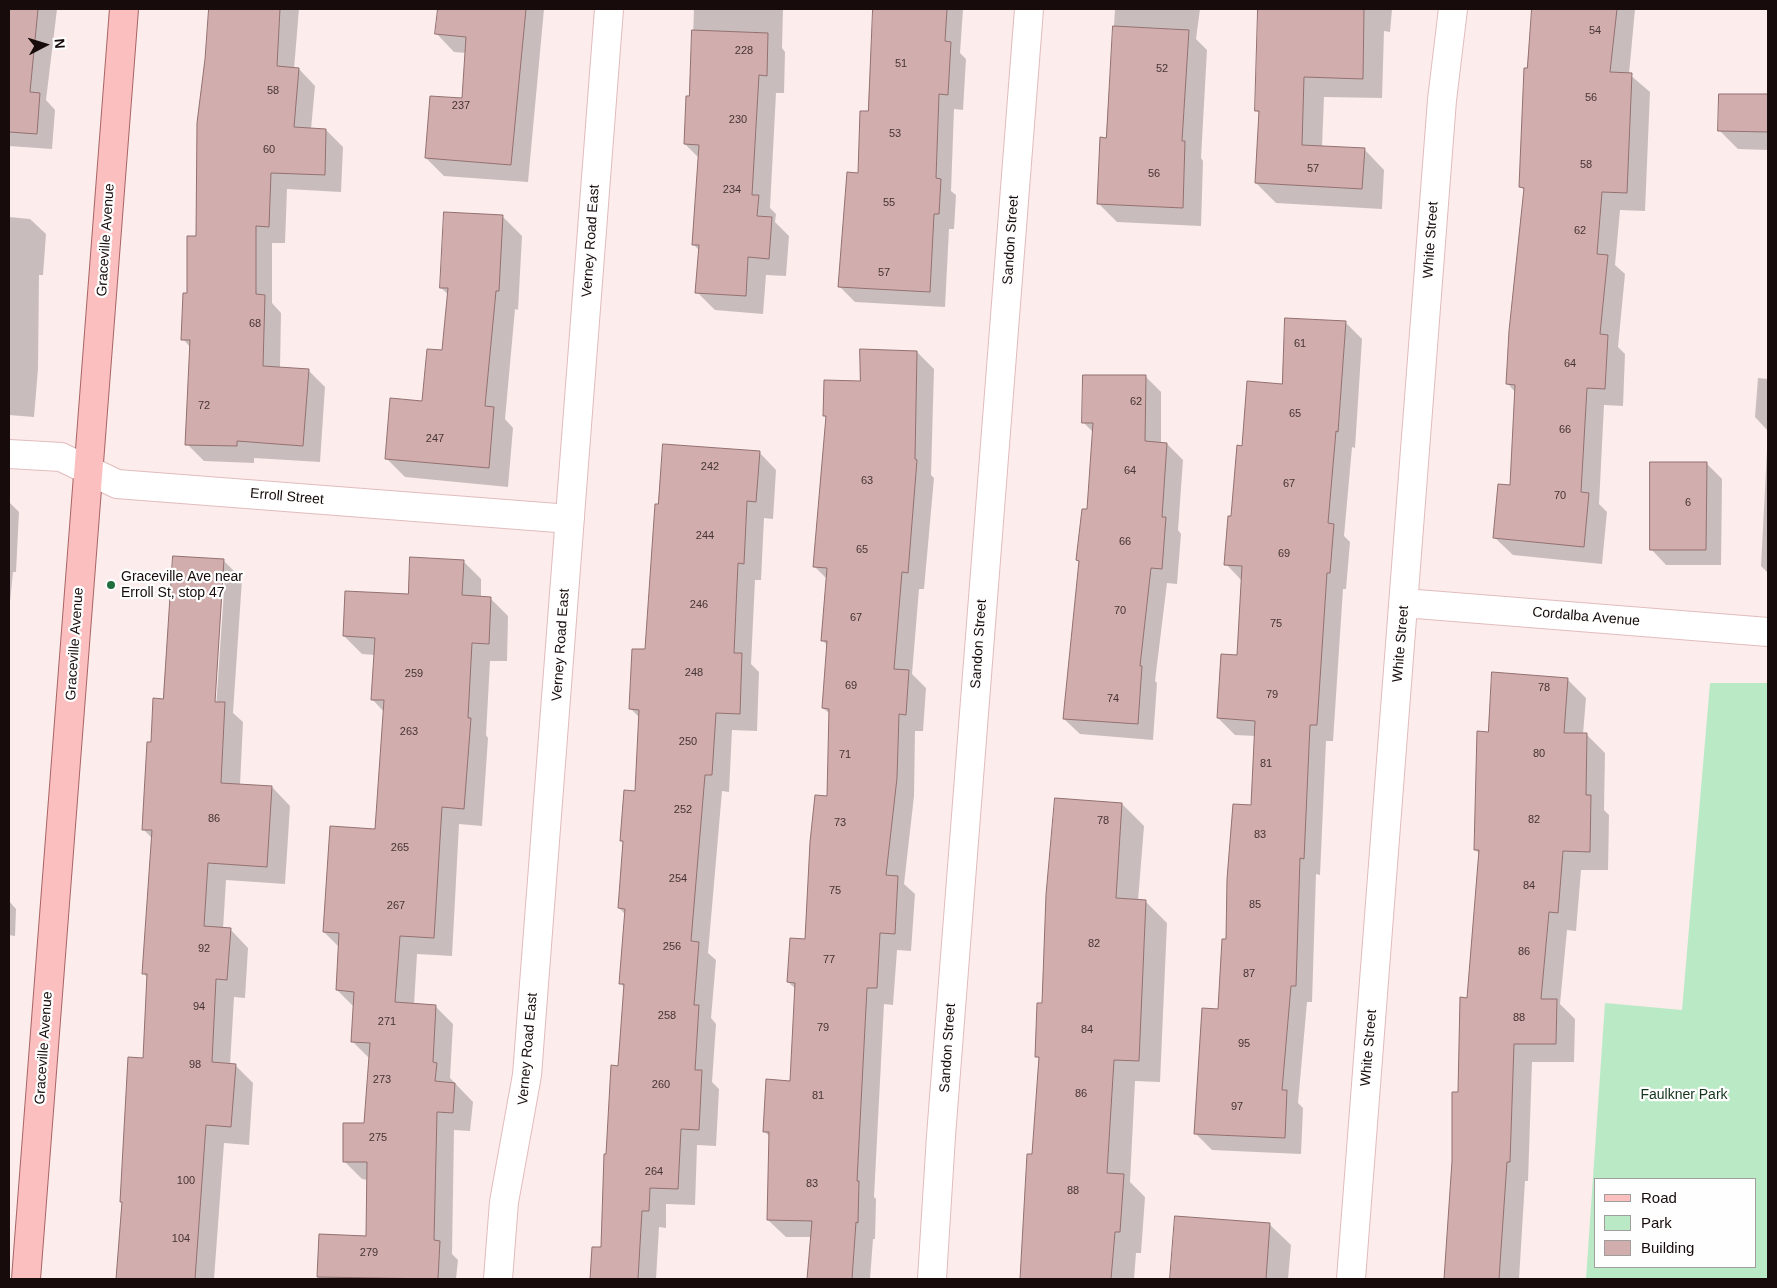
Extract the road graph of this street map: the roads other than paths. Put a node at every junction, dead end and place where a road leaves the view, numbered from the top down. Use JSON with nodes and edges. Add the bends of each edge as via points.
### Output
{"nodes":[{"id":1,"x":124,"y":9,"type":"edge"},
{"id":2,"x":609,"y":9,"type":"edge"},
{"id":3,"x":1029,"y":9,"type":"edge"},
{"id":4,"x":1453,"y":9,"type":"edge"},
{"id":5,"x":9,"y":454,"type":"edge"},
{"id":6,"x":89,"y":470,"type":"junction"},
{"id":7,"x":570,"y":519,"type":"junction"},
{"id":8,"x":1404,"y":603,"type":"junction"},
{"id":9,"x":1768,"y":632,"type":"edge"},
{"id":10,"x":26,"y":1279,"type":"edge"},
{"id":11,"x":498,"y":1279,"type":"edge"},
{"id":12,"x":932,"y":1279,"type":"edge"},
{"id":13,"x":1352,"y":1279,"type":"edge"}],
"edges":[{"from":1,"to":6,"type":"main road","name":"Graceville Avenue"},
{"from":2,"to":7,"type":"street","name":"Verney Road East"},
{"from":3,"to":12,"type":"street","name":"Sandon Street"},
{"from":4,"to":8,"type":"street","name":"White Street","via":[[1442,100]]},
{"from":5,"to":6,"type":"street","name":"Erroll Street","via":[[62,458]]},
{"from":6,"to":7,"type":"street","name":"Erroll Street","via":[[117,484]]},
{"from":6,"to":10,"type":"main road","name":"Graceville Avenue"},
{"from":7,"to":11,"type":"street","name":"Verney Road East","via":[[527,1075],[504,1202]]},
{"from":8,"to":9,"type":"street","name":"Cordalba Avenue"},
{"from":8,"to":13,"type":"street","name":"White Street"}]}
